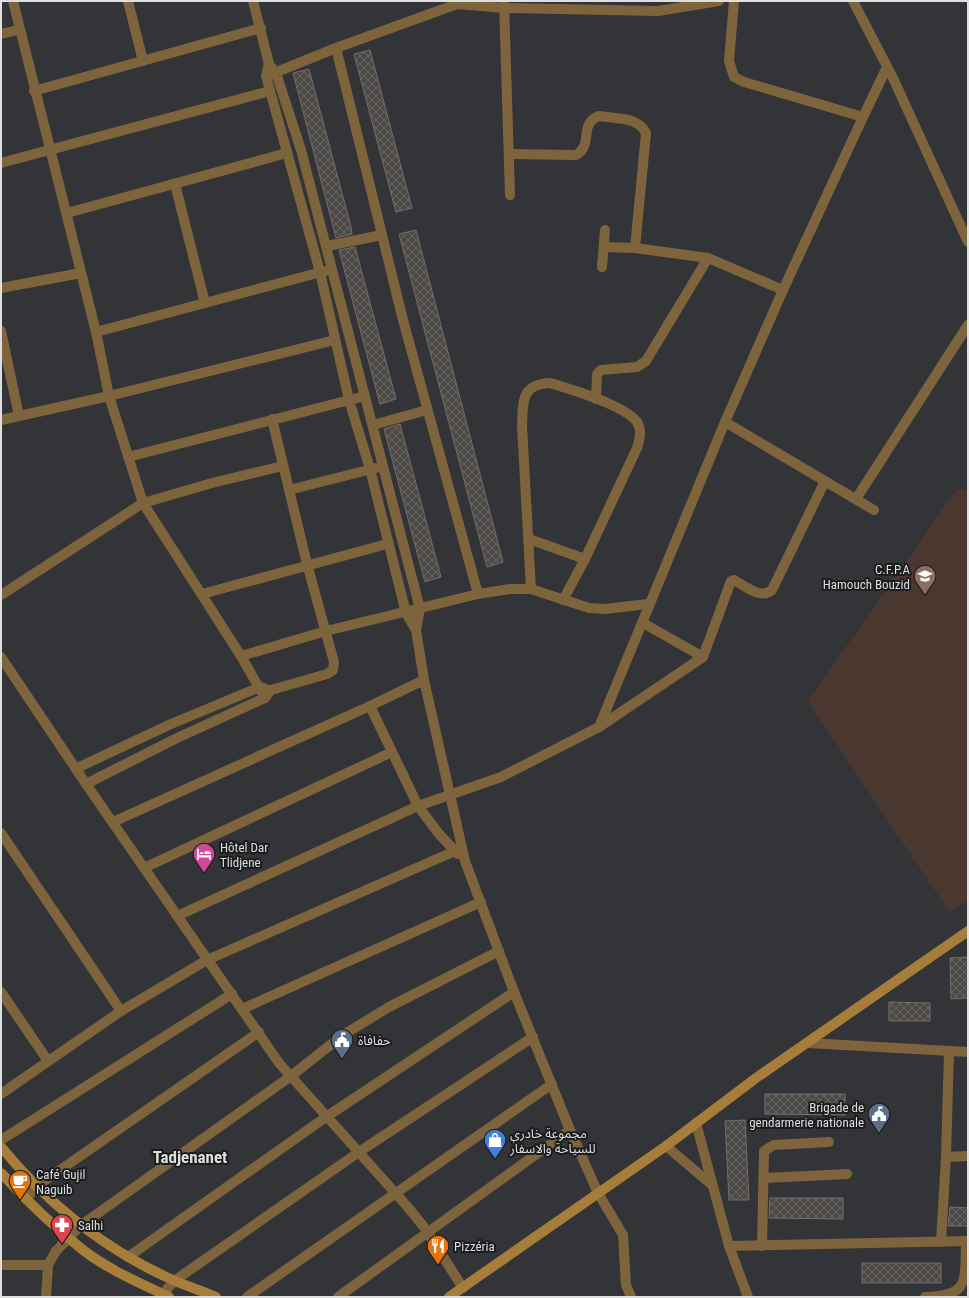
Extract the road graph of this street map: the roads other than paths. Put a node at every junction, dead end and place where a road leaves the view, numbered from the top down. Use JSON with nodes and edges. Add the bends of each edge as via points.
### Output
{"nodes":[{"id":1,"x":13,"y":1,"type":"edge"},
{"id":2,"x":128,"y":1,"type":"edge"},
{"id":3,"x":254,"y":1,"type":"edge"},
{"id":4,"x":719,"y":1,"type":"edge"},
{"id":5,"x":734,"y":1,"type":"edge"},
{"id":6,"x":853,"y":1,"type":"edge"},
{"id":7,"x":504,"y":5,"type":"edge"},
{"id":8,"x":659,"y":6,"type":"edge"},
{"id":9,"x":261,"y":28,"type":"junction"},
{"id":10,"x":18,"y":30,"type":"junction"},
{"id":11,"x":1,"y":34,"type":"edge"},
{"id":12,"x":336,"y":48,"type":"junction"},
{"id":13,"x":143,"y":61,"type":"junction"},
{"id":14,"x":887,"y":67,"type":"junction"},
{"id":15,"x":271,"y":75,"type":"junction"},
{"id":16,"x":34,"y":91,"type":"junction"},
{"id":17,"x":270,"y":91,"type":"junction"},
{"id":18,"x":863,"y":117,"type":"junction"},
{"id":19,"x":49,"y":151,"type":"junction"},
{"id":20,"x":287,"y":153,"type":"junction"},
{"id":21,"x":509,"y":154,"type":"junction"},
{"id":22,"x":1,"y":163,"type":"edge"},
{"id":23,"x":175,"y":184,"type":"junction"},
{"id":24,"x":510,"y":195,"type":"dead end"},
{"id":25,"x":67,"y":213,"type":"junction"},
{"id":26,"x":605,"y":230,"type":"dead end"},
{"id":27,"x":382,"y":235,"type":"junction"},
{"id":28,"x":968,"y":242,"type":"edge"},
{"id":29,"x":327,"y":246,"type":"junction"},
{"id":30,"x":604,"y":247,"type":"junction"},
{"id":31,"x":635,"y":248,"type":"junction"},
{"id":32,"x":708,"y":258,"type":"junction"},
{"id":33,"x":602,"y":267,"type":"dead end"},
{"id":34,"x":333,"y":270,"type":"junction"},
{"id":35,"x":81,"y":272,"type":"junction"},
{"id":36,"x":320,"y":272,"type":"junction"},
{"id":37,"x":1,"y":288,"type":"edge"},
{"id":38,"x":783,"y":290,"type":"junction"},
{"id":39,"x":205,"y":303,"type":"junction"},
{"id":40,"x":968,"y":325,"type":"edge"},
{"id":41,"x":1,"y":332,"type":"edge"},
{"id":42,"x":96,"y":332,"type":"junction"},
{"id":43,"x":335,"y":340,"type":"junction"},
{"id":44,"x":109,"y":396,"type":"junction"},
{"id":45,"x":366,"y":396,"type":"junction"},
{"id":46,"x":596,"y":399,"type":"junction"},
{"id":47,"x":349,"y":400,"type":"junction"},
{"id":48,"x":427,"y":410,"type":"junction"},
{"id":49,"x":19,"y":416,"type":"junction"},
{"id":50,"x":1,"y":420,"type":"edge"},
{"id":51,"x":272,"y":420,"type":"junction"},
{"id":52,"x":725,"y":422,"type":"junction"},
{"id":53,"x":373,"y":424,"type":"junction"},
{"id":54,"x":128,"y":457,"type":"junction"},
{"id":55,"x":283,"y":466,"type":"junction"},
{"id":56,"x":383,"y":466,"type":"junction"},
{"id":57,"x":370,"y":469,"type":"junction"},
{"id":58,"x":825,"y":481,"type":"junction"},
{"id":59,"x":289,"y":490,"type":"junction"},
{"id":60,"x":856,"y":500,"type":"junction"},
{"id":61,"x":143,"y":503,"type":"junction"},
{"id":62,"x":874,"y":510,"type":"dead end"},
{"id":63,"x":528,"y":539,"type":"junction"},
{"id":64,"x":387,"y":544,"type":"junction"},
{"id":65,"x":585,"y":560,"type":"junction"},
{"id":66,"x":307,"y":564,"type":"junction"},
{"id":67,"x":531,"y":589,"type":"junction"},
{"id":68,"x":202,"y":594,"type":"junction"},
{"id":69,"x":478,"y":594,"type":"junction"},
{"id":70,"x":1,"y":595,"type":"edge"},
{"id":71,"x":564,"y":600,"type":"junction"},
{"id":72,"x":648,"y":604,"type":"junction"},
{"id":73,"x":420,"y":609,"type":"junction"},
{"id":74,"x":406,"y":613,"type":"junction"},
{"id":75,"x":643,"y":623,"type":"junction"},
{"id":76,"x":416,"y":630,"type":"junction"},
{"id":77,"x":326,"y":631,"type":"junction"},
{"id":78,"x":241,"y":656,"type":"junction"},
{"id":79,"x":1,"y":657,"type":"edge"},
{"id":80,"x":703,"y":657,"type":"junction"},
{"id":81,"x":424,"y":680,"type":"junction"},
{"id":82,"x":260,"y":687,"type":"junction"},
{"id":83,"x":268,"y":694,"type":"junction"},
{"id":84,"x":370,"y":706,"type":"junction"},
{"id":85,"x":599,"y":727,"type":"junction"},
{"id":86,"x":392,"y":752,"type":"junction"},
{"id":87,"x":77,"y":768,"type":"junction"},
{"id":88,"x":86,"y":784,"type":"junction"},
{"id":89,"x":449,"y":796,"type":"junction"},
{"id":90,"x":418,"y":806,"type":"junction"},
{"id":91,"x":113,"y":822,"type":"junction"},
{"id":92,"x":1,"y":833,"type":"edge"},
{"id":93,"x":455,"y":850,"type":"junction"},
{"id":94,"x":465,"y":861,"type":"junction"},
{"id":95,"x":144,"y":868,"type":"junction"},
{"id":96,"x":481,"y":902,"type":"junction"},
{"id":97,"x":177,"y":916,"type":"junction"},
{"id":98,"x":968,"y":931,"type":"edge"},
{"id":99,"x":499,"y":951,"type":"junction"},
{"id":100,"x":207,"y":960,"type":"junction"},
{"id":101,"x":1,"y":992,"type":"edge"},
{"id":102,"x":514,"y":992,"type":"junction"},
{"id":103,"x":232,"y":994,"type":"junction"},
{"id":104,"x":242,"y":1009,"type":"junction"},
{"id":105,"x":121,"y":1011,"type":"junction"},
{"id":106,"x":259,"y":1032,"type":"junction"},
{"id":107,"x":533,"y":1037,"type":"junction"},
{"id":108,"x":808,"y":1043,"type":"junction"},
{"id":109,"x":949,"y":1052,"type":"junction"},
{"id":110,"x":968,"y":1052,"type":"edge"},
{"id":111,"x":48,"y":1062,"type":"junction"},
{"id":112,"x":291,"y":1076,"type":"junction"},
{"id":113,"x":552,"y":1084,"type":"junction"},
{"id":114,"x":1,"y":1094,"type":"edge"},
{"id":115,"x":326,"y":1117,"type":"junction"},
{"id":116,"x":696,"y":1123,"type":"junction"},
{"id":117,"x":570,"y":1130,"type":"junction"},
{"id":118,"x":1,"y":1140,"type":"edge"},
{"id":119,"x":830,"y":1142,"type":"dead end"},
{"id":120,"x":666,"y":1146,"type":"junction"},
{"id":121,"x":1,"y":1147,"type":"edge"},
{"id":122,"x":359,"y":1152,"type":"junction"},
{"id":123,"x":968,"y":1156,"type":"edge"},
{"id":124,"x":946,"y":1157,"type":"junction"},
{"id":125,"x":1,"y":1173,"type":"edge"},
{"id":126,"x":848,"y":1174,"type":"dead end"},
{"id":127,"x":764,"y":1178,"type":"junction"},
{"id":128,"x":712,"y":1185,"type":"junction"},
{"id":129,"x":37,"y":1186,"type":"junction"},
{"id":130,"x":598,"y":1193,"type":"junction"},
{"id":131,"x":396,"y":1194,"type":"junction"},
{"id":132,"x":26,"y":1199,"type":"junction"},
{"id":133,"x":80,"y":1226,"type":"junction"},
{"id":134,"x":427,"y":1232,"type":"junction"},
{"id":135,"x":69,"y":1238,"type":"junction"},
{"id":136,"x":967,"y":1241,"type":"edge"},
{"id":137,"x":941,"y":1242,"type":"junction"},
{"id":138,"x":729,"y":1246,"type":"junction"},
{"id":139,"x":762,"y":1246,"type":"junction"},
{"id":140,"x":128,"y":1257,"type":"junction"},
{"id":141,"x":1,"y":1265,"type":"edge"},
{"id":142,"x":48,"y":1265,"type":"junction"},
{"id":143,"x":174,"y":1281,"type":"junction"},
{"id":144,"x":462,"y":1288,"type":"junction"},
{"id":145,"x":166,"y":1296,"type":"edge"},
{"id":146,"x":46,"y":1297,"type":"edge"},
{"id":147,"x":216,"y":1297,"type":"edge"},
{"id":148,"x":247,"y":1297,"type":"edge"},
{"id":149,"x":338,"y":1297,"type":"edge"},
{"id":150,"x":449,"y":1297,"type":"edge"},
{"id":151,"x":631,"y":1297,"type":"edge"},
{"id":152,"x":748,"y":1297,"type":"edge"},
{"id":153,"x":925,"y":1297,"type":"edge"}],
"edges":[{"from":1,"to":10,"type":"street"},
{"from":2,"to":13,"type":"street"},
{"from":3,"to":9,"type":"street"},
{"from":4,"to":8,"type":"street"},
{"from":5,"to":18,"type":"street","via":[[729,61],[734,77]]},
{"from":6,"to":14,"type":"street"},
{"from":7,"to":8,"type":"street"},
{"from":7,"to":12,"type":"street","via":[[457,4]]},
{"from":7,"to":21,"type":"street"},
{"from":9,"to":13,"type":"street"},
{"from":9,"to":15,"type":"street"},
{"from":10,"to":11,"type":"street"},
{"from":10,"to":16,"type":"street"},
{"from":12,"to":15,"type":"street"},
{"from":12,"to":27,"type":"street"},
{"from":13,"to":16,"type":"street"},
{"from":14,"to":18,"type":"street"},
{"from":14,"to":28,"type":"street"},
{"from":15,"to":17,"type":"street"},
{"from":15,"to":29,"type":"street","via":[[302,150]]},
{"from":16,"to":19,"type":"street"},
{"from":17,"to":19,"type":"street"},
{"from":17,"to":20,"type":"street"},
{"from":18,"to":38,"type":"street"},
{"from":19,"to":22,"type":"street"},
{"from":19,"to":25,"type":"street"},
{"from":20,"to":23,"type":"street"},
{"from":20,"to":36,"type":"street"},
{"from":21,"to":24,"type":"street"},
{"from":21,"to":31,"type":"street","via":[[576,155],[585,146],[590,120],[599,116],[640,124],[646,133]]},
{"from":23,"to":25,"type":"street"},
{"from":23,"to":39,"type":"street"},
{"from":25,"to":35,"type":"street"},
{"from":26,"to":30,"type":"street"},
{"from":27,"to":29,"type":"street"},
{"from":27,"to":48,"type":"street"},
{"from":29,"to":34,"type":"street"},
{"from":30,"to":31,"type":"street"},
{"from":30,"to":33,"type":"street"},
{"from":31,"to":32,"type":"street"},
{"from":32,"to":38,"type":"street"},
{"from":32,"to":46,"type":"street","via":[[644,364],[634,368],[604,369],[597,374]]},
{"from":34,"to":36,"type":"street"},
{"from":34,"to":45,"type":"street"},
{"from":35,"to":37,"type":"street"},
{"from":35,"to":42,"type":"street"},
{"from":36,"to":39,"type":"street"},
{"from":36,"to":43,"type":"street"},
{"from":38,"to":52,"type":"street"},
{"from":39,"to":42,"type":"street"},
{"from":40,"to":60,"type":"street"},
{"from":41,"to":49,"type":"street"},
{"from":42,"to":44,"type":"street"},
{"from":43,"to":44,"type":"street"},
{"from":43,"to":47,"type":"street"},
{"from":44,"to":49,"type":"street"},
{"from":44,"to":54,"type":"street"},
{"from":45,"to":47,"type":"street"},
{"from":45,"to":53,"type":"street"},
{"from":46,"to":63,"type":"street","via":[[550,383],[540,383],[526,392],[523,399],[522,426]]},
{"from":46,"to":65,"type":"street","via":[[622,409],[632,416],[637,422],[640,439]]},
{"from":47,"to":51,"type":"street"},
{"from":47,"to":57,"type":"street"},
{"from":48,"to":53,"type":"street"},
{"from":48,"to":69,"type":"street"},
{"from":49,"to":50,"type":"street"},
{"from":51,"to":54,"type":"street"},
{"from":51,"to":55,"type":"street"},
{"from":52,"to":58,"type":"street"},
{"from":52,"to":72,"type":"street"},
{"from":53,"to":56,"type":"street"},
{"from":54,"to":61,"type":"street"},
{"from":55,"to":59,"type":"street"},
{"from":55,"to":61,"type":"street"},
{"from":56,"to":57,"type":"street"},
{"from":56,"to":73,"type":"street"},
{"from":57,"to":59,"type":"street"},
{"from":57,"to":64,"type":"street"},
{"from":58,"to":60,"type":"street"},
{"from":58,"to":80,"type":"street","via":[[772,590],[768,594],[760,594],[734,580],[730,581]]},
{"from":59,"to":66,"type":"street"},
{"from":60,"to":62,"type":"street"},
{"from":61,"to":68,"type":"street"},
{"from":61,"to":70,"type":"street"},
{"from":63,"to":65,"type":"street"},
{"from":63,"to":67,"type":"street"},
{"from":64,"to":66,"type":"street"},
{"from":64,"to":74,"type":"street"},
{"from":65,"to":71,"type":"street"},
{"from":66,"to":68,"type":"street"},
{"from":66,"to":77,"type":"street"},
{"from":67,"to":69,"type":"street"},
{"from":67,"to":71,"type":"street"},
{"from":68,"to":78,"type":"street"},
{"from":69,"to":73,"type":"street"},
{"from":71,"to":72,"type":"street","via":[[578,606],[605,609]]},
{"from":72,"to":75,"type":"street"},
{"from":73,"to":74,"type":"street"},
{"from":73,"to":76,"type":"street"},
{"from":74,"to":76,"type":"street"},
{"from":74,"to":77,"type":"street"},
{"from":75,"to":80,"type":"street"},
{"from":75,"to":85,"type":"street"},
{"from":76,"to":81,"type":"street"},
{"from":77,"to":78,"type":"street"},
{"from":77,"to":83,"type":"street","via":[[334,662],[333,670]]},
{"from":78,"to":82,"type":"street"},
{"from":79,"to":87,"type":"street"},
{"from":80,"to":85,"type":"street"},
{"from":81,"to":84,"type":"street"},
{"from":81,"to":89,"type":"street"},
{"from":82,"to":83,"type":"street"},
{"from":82,"to":87,"type":"street","via":[[171,724]]},
{"from":83,"to":88,"type":"street"},
{"from":84,"to":86,"type":"street"},
{"from":84,"to":91,"type":"street"},
{"from":85,"to":89,"type":"street","via":[[501,777]]},
{"from":86,"to":90,"type":"street"},
{"from":86,"to":95,"type":"street"},
{"from":87,"to":88,"type":"street"},
{"from":88,"to":91,"type":"street"},
{"from":89,"to":90,"type":"street"},
{"from":89,"to":94,"type":"street"},
{"from":90,"to":93,"type":"street"},
{"from":90,"to":97,"type":"street"},
{"from":91,"to":95,"type":"street"},
{"from":92,"to":105,"type":"street"},
{"from":93,"to":94,"type":"street"},
{"from":93,"to":100,"type":"street"},
{"from":94,"to":96,"type":"street"},
{"from":95,"to":97,"type":"street"},
{"from":96,"to":99,"type":"street"},
{"from":96,"to":104,"type":"street"},
{"from":97,"to":100,"type":"street"},
{"from":98,"to":108,"type":"main road"},
{"from":99,"to":102,"type":"street"},
{"from":99,"to":112,"type":"street","via":[[389,1007],[343,1035]]},
{"from":100,"to":103,"type":"street"},
{"from":100,"to":105,"type":"street"},
{"from":101,"to":111,"type":"street"},
{"from":102,"to":107,"type":"street"},
{"from":102,"to":115,"type":"street"},
{"from":103,"to":104,"type":"street"},
{"from":103,"to":118,"type":"street"},
{"from":104,"to":106,"type":"street"},
{"from":105,"to":111,"type":"street"},
{"from":106,"to":112,"type":"street","via":[[279,1063]]},
{"from":106,"to":129,"type":"street"},
{"from":107,"to":113,"type":"street"},
{"from":107,"to":122,"type":"street"},
{"from":108,"to":109,"type":"street"},
{"from":108,"to":116,"type":"main road"},
{"from":109,"to":110,"type":"street"},
{"from":109,"to":124,"type":"street"},
{"from":111,"to":114,"type":"street"},
{"from":112,"to":115,"type":"street"},
{"from":112,"to":133,"type":"street"},
{"from":113,"to":117,"type":"street"},
{"from":113,"to":131,"type":"street"},
{"from":115,"to":122,"type":"street"},
{"from":115,"to":140,"type":"street"},
{"from":116,"to":120,"type":"main road"},
{"from":116,"to":128,"type":"street"},
{"from":117,"to":130,"type":"street"},
{"from":117,"to":134,"type":"street"},
{"from":119,"to":127,"type":"street","via":[[767,1147],[764,1151]]},
{"from":120,"to":128,"type":"street"},
{"from":120,"to":130,"type":"main road"},
{"from":121,"to":129,"type":"main road"},
{"from":122,"to":131,"type":"street"},
{"from":122,"to":143,"type":"street"},
{"from":123,"to":124,"type":"street"},
{"from":124,"to":137,"type":"street"},
{"from":125,"to":132,"type":"main road"},
{"from":126,"to":127,"type":"street"},
{"from":127,"to":139,"type":"street"},
{"from":128,"to":138,"type":"street"},
{"from":129,"to":132,"type":"street"},
{"from":129,"to":133,"type":"main road"},
{"from":130,"to":144,"type":"main road"},
{"from":130,"to":151,"type":"street","via":[[623,1235],[626,1285]]},
{"from":131,"to":134,"type":"street"},
{"from":131,"to":148,"type":"street"},
{"from":132,"to":135,"type":"main road"},
{"from":133,"to":135,"type":"street"},
{"from":133,"to":140,"type":"main road"},
{"from":134,"to":144,"type":"street"},
{"from":134,"to":149,"type":"street"},
{"from":135,"to":142,"type":"street","via":[[56,1251]]},
{"from":135,"to":145,"type":"main road","via":[[84,1251],[124,1275]]},
{"from":136,"to":137,"type":"street"},
{"from":136,"to":153,"type":"street","via":[[965,1284],[960,1291],[946,1296]]},
{"from":137,"to":139,"type":"street"},
{"from":138,"to":139,"type":"street"},
{"from":138,"to":152,"type":"street"},
{"from":140,"to":143,"type":"main road"},
{"from":141,"to":142,"type":"street"},
{"from":142,"to":146,"type":"street"},
{"from":143,"to":145,"type":"street"},
{"from":143,"to":147,"type":"main road"},
{"from":144,"to":150,"type":"main road"}]}
